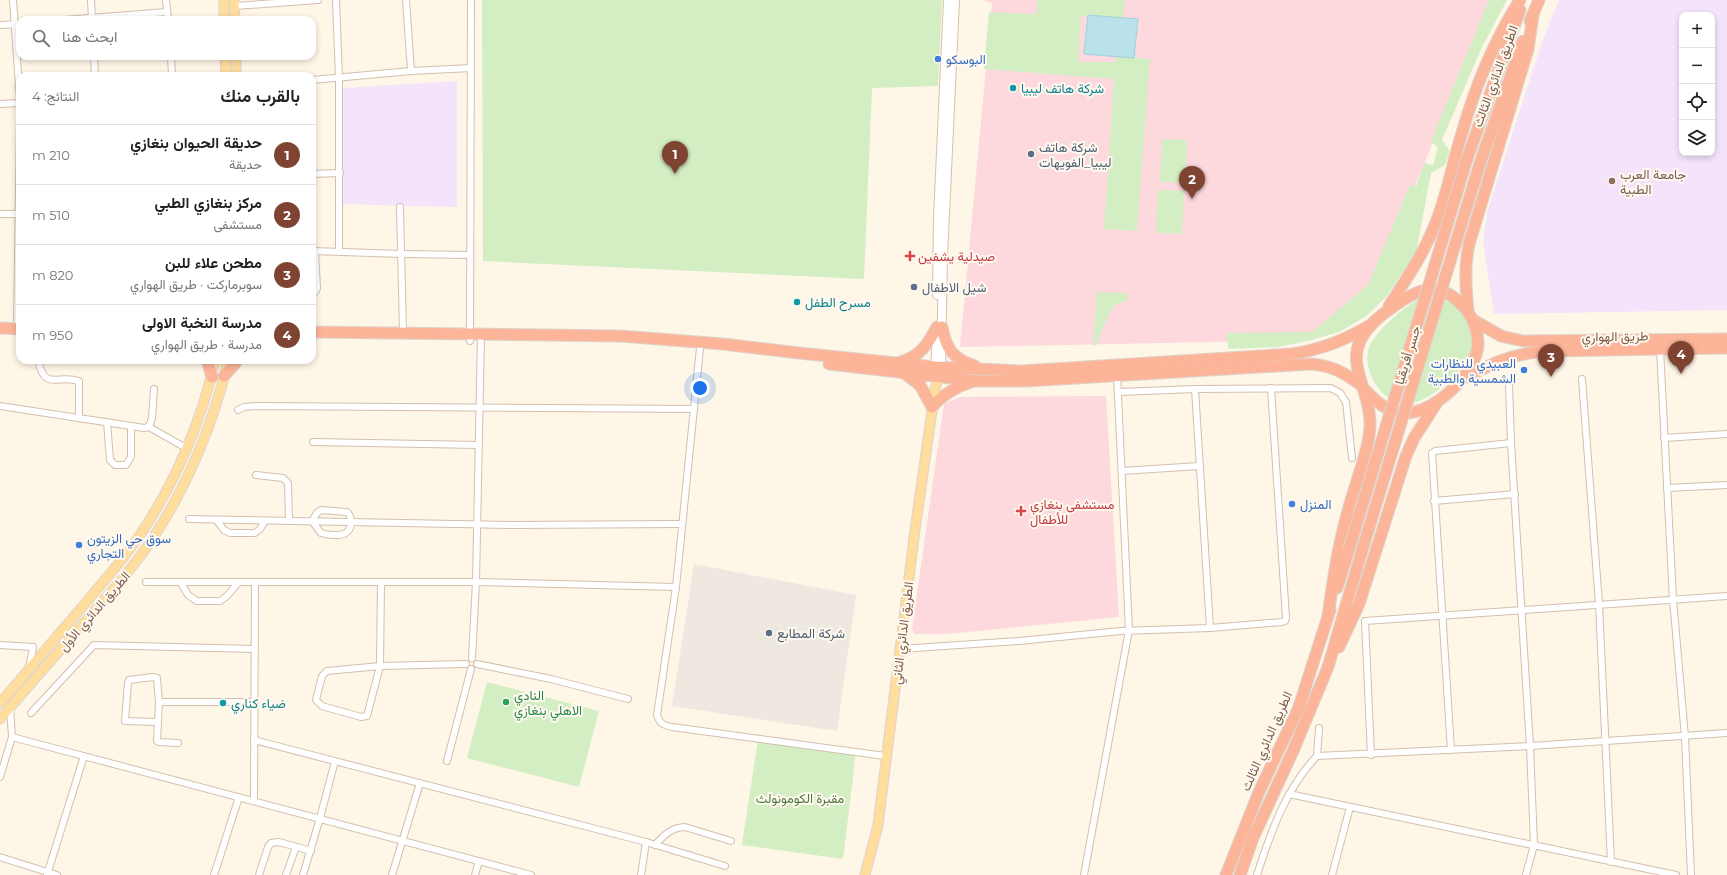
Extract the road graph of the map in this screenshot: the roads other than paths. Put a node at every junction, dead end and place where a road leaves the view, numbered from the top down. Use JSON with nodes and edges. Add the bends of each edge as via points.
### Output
{"nodes":[{"id":1,"x":13,"y":0,"type":"edge"},
{"id":2,"x":91,"y":0,"type":"edge"},
{"id":3,"x":166,"y":0,"type":"edge"},
{"id":4,"x":224,"y":0,"type":"edge"},
{"id":5,"x":318,"y":0,"type":"edge"},
{"id":6,"x":336,"y":0,"type":"edge"},
{"id":7,"x":406,"y":0,"type":"edge"},
{"id":8,"x":470,"y":0,"type":"edge"},
{"id":9,"x":948,"y":0,"type":"edge"},
{"id":10,"x":955,"y":0,"type":"edge"},
{"id":11,"x":1522,"y":0,"type":"edge"},
{"id":12,"x":1539,"y":0,"type":"edge"},
{"id":13,"x":234,"y":3,"type":"edge"},
{"id":14,"x":167,"y":12,"type":"junction"},
{"id":15,"x":92,"y":16,"type":"edge"},
{"id":16,"x":124,"y":16,"type":"edge"},
{"id":17,"x":168,"y":16,"type":"edge"},
{"id":18,"x":224,"y":16,"type":"edge"},
{"id":19,"x":235,"y":16,"type":"edge"},
{"id":20,"x":1532,"y":16,"type":"junction"},
{"id":21,"x":16,"y":18,"type":"edge"},
{"id":22,"x":16,"y":24,"type":"edge"},
{"id":23,"x":0,"y":26,"type":"edge"},
{"id":24,"x":18,"y":60,"type":"edge"},
{"id":25,"x":94,"y":60,"type":"edge"},
{"id":26,"x":171,"y":60,"type":"edge"},
{"id":27,"x":225,"y":60,"type":"edge"},
{"id":28,"x":236,"y":60,"type":"edge"},
{"id":29,"x":471,"y":68,"type":"junction"},
{"id":30,"x":411,"y":71,"type":"junction"},
{"id":31,"x":19,"y":72,"type":"edge"},
{"id":32,"x":95,"y":72,"type":"edge"},
{"id":33,"x":172,"y":72,"type":"edge"},
{"id":34,"x":226,"y":72,"type":"edge"},
{"id":35,"x":236,"y":72,"type":"edge"},
{"id":36,"x":339,"y":79,"type":"junction"},
{"id":37,"x":316,"y":80,"type":"edge"},
{"id":38,"x":16,"y":103,"type":"edge"},
{"id":39,"x":0,"y":104,"type":"edge"},
{"id":40,"x":1467,"y":159,"type":"joint"},
{"id":41,"x":1480,"y":163,"type":"joint"},
{"id":42,"x":340,"y":173,"type":"junction"},
{"id":43,"x":316,"y":174,"type":"edge"},
{"id":44,"x":400,"y":207,"type":"dead end"},
{"id":45,"x":0,"y":214,"type":"edge"},
{"id":46,"x":16,"y":214,"type":"edge"},
{"id":47,"x":316,"y":251,"type":"edge"},
{"id":48,"x":340,"y":251,"type":"junction"},
{"id":49,"x":402,"y":254,"type":"junction"},
{"id":50,"x":469,"y":255,"type":"junction"},
{"id":51,"x":316,"y":279,"type":"edge"},
{"id":52,"x":316,"y":291,"type":"edge"},
{"id":53,"x":1384,"y":314,"type":"junction"},
{"id":54,"x":1471,"y":316,"type":"junction"},
{"id":55,"x":1372,"y":324,"type":"junction"},
{"id":56,"x":940,"y":327,"type":"junction"},
{"id":57,"x":0,"y":328,"type":"edge"},
{"id":58,"x":16,"y":331,"type":"edge"},
{"id":59,"x":16,"y":332,"type":"edge"},
{"id":60,"x":316,"y":332,"type":"edge"},
{"id":61,"x":403,"y":333,"type":"junction"},
{"id":62,"x":0,"y":335,"type":"edge"},
{"id":63,"x":476,"y":337,"type":"junction"},
{"id":64,"x":316,"y":339,"type":"edge"},
{"id":65,"x":1727,"y":339,"type":"edge"},
{"id":66,"x":700,"y":348,"type":"junction"},
{"id":67,"x":1727,"y":348,"type":"edge"},
{"id":68,"x":1660,"y":349,"type":"junction"},
{"id":69,"x":39,"y":364,"type":"edge"},
{"id":70,"x":208,"y":364,"type":"edge"},
{"id":71,"x":214,"y":364,"type":"edge"},
{"id":72,"x":227,"y":364,"type":"edge"},
{"id":73,"x":234,"y":364,"type":"edge"},
{"id":74,"x":899,"y":368,"type":"junction"},
{"id":75,"x":989,"y":370,"type":"junction"},
{"id":76,"x":937,"y":372,"type":"junction"},
{"id":77,"x":1117,"y":375,"type":"junction"},
{"id":78,"x":224,"y":376,"type":"junction"},
{"id":79,"x":212,"y":377,"type":"junction"},
{"id":80,"x":1582,"y":379,"type":"dead end"},
{"id":81,"x":976,"y":381,"type":"junction"},
{"id":82,"x":1461,"y":381,"type":"junction"},
{"id":83,"x":1509,"y":385,"type":"dead end"},
{"id":84,"x":1362,"y":387,"type":"junction"},
{"id":85,"x":1270,"y":388,"type":"junction"},
{"id":86,"x":154,"y":389,"type":"dead end"},
{"id":87,"x":1195,"y":389,"type":"junction"},
{"id":88,"x":1118,"y":392,"type":"junction"},
{"id":89,"x":1438,"y":400,"type":"junction"},
{"id":90,"x":0,"y":406,"type":"edge"},
{"id":91,"x":932,"y":407,"type":"junction"},
{"id":92,"x":480,"y":408,"type":"junction"},
{"id":93,"x":694,"y":409,"type":"junction"},
{"id":94,"x":238,"y":410,"type":"dead end"},
{"id":95,"x":79,"y":418,"type":"junction"},
{"id":96,"x":107,"y":422,"type":"junction"},
{"id":97,"x":131,"y":426,"type":"junction"},
{"id":98,"x":149,"y":427,"type":"junction"},
{"id":99,"x":1727,"y":434,"type":"edge"},
{"id":100,"x":1664,"y":438,"type":"junction"},
{"id":101,"x":313,"y":442,"type":"dead end"},
{"id":102,"x":1511,"y":443,"type":"junction"},
{"id":103,"x":479,"y":445,"type":"junction"},
{"id":104,"x":186,"y":448,"type":"junction"},
{"id":105,"x":1352,"y":458,"type":"dead end"},
{"id":106,"x":1199,"y":466,"type":"junction"},
{"id":107,"x":1122,"y":471,"type":"junction"},
{"id":108,"x":256,"y":474,"type":"dead end"},
{"id":109,"x":1727,"y":485,"type":"edge"},
{"id":110,"x":1667,"y":488,"type":"junction"},
{"id":111,"x":1516,"y":494,"type":"junction"},
{"id":112,"x":1434,"y":501,"type":"junction"},
{"id":113,"x":188,"y":519,"type":"dead end"},
{"id":114,"x":217,"y":521,"type":"junction"},
{"id":115,"x":265,"y":521,"type":"junction"},
{"id":116,"x":289,"y":521,"type":"junction"},
{"id":117,"x":312,"y":521,"type":"junction"},
{"id":118,"x":352,"y":522,"type":"junction"},
{"id":119,"x":478,"y":523,"type":"junction"},
{"id":120,"x":681,"y":524,"type":"junction"},
{"id":121,"x":1349,"y":549,"type":"joint"},
{"id":122,"x":1361,"y":554,"type":"joint"},
{"id":123,"x":146,"y":582,"type":"dead end"},
{"id":124,"x":476,"y":582,"type":"junction"},
{"id":125,"x":182,"y":583,"type":"junction"},
{"id":126,"x":238,"y":583,"type":"junction"},
{"id":127,"x":381,"y":583,"type":"junction"},
{"id":128,"x":255,"y":584,"type":"junction"},
{"id":129,"x":676,"y":588,"type":"junction"},
{"id":130,"x":1727,"y":596,"type":"edge"},
{"id":131,"x":1673,"y":599,"type":"junction"},
{"id":132,"x":1599,"y":604,"type":"junction"},
{"id":133,"x":1522,"y":610,"type":"junction"},
{"id":134,"x":1442,"y":615,"type":"junction"},
{"id":135,"x":1328,"y":616,"type":"junction"},
{"id":136,"x":1210,"y":628,"type":"junction"},
{"id":137,"x":1129,"y":630,"type":"junction"},
{"id":138,"x":0,"y":645,"type":"edge"},
{"id":139,"x":254,"y":649,"type":"junction"},
{"id":140,"x":900,"y":649,"type":"junction"},
{"id":141,"x":472,"y":658,"type":"junction"},
{"id":142,"x":466,"y":664,"type":"junction"},
{"id":143,"x":477,"y":664,"type":"junction"},
{"id":144,"x":380,"y":666,"type":"junction"},
{"id":145,"x":1328,"y":667,"type":"junction"},
{"id":146,"x":29,"y":669,"type":"junction"},
{"id":147,"x":471,"y":670,"type":"junction"},
{"id":148,"x":628,"y":699,"type":"dead end"},
{"id":149,"x":160,"y":702,"type":"junction"},
{"id":150,"x":254,"y":702,"type":"junction"},
{"id":151,"x":0,"y":703,"type":"edge"},
{"id":152,"x":10,"y":707,"type":"junction"},
{"id":153,"x":31,"y":713,"type":"dead end"},
{"id":154,"x":0,"y":719,"type":"edge"},
{"id":155,"x":157,"y":722,"type":"junction"},
{"id":156,"x":1319,"y":728,"type":"dead end"},
{"id":157,"x":1727,"y":733,"type":"edge"},
{"id":158,"x":12,"y":737,"type":"junction"},
{"id":159,"x":1685,"y":737,"type":"junction"},
{"id":160,"x":254,"y":740,"type":"junction"},
{"id":161,"x":1605,"y":742,"type":"junction"},
{"id":162,"x":178,"y":743,"type":"dead end"},
{"id":163,"x":1530,"y":746,"type":"junction"},
{"id":164,"x":1451,"y":750,"type":"junction"},
{"id":165,"x":1372,"y":755,"type":"junction"},
{"id":166,"x":84,"y":756,"type":"junction"},
{"id":167,"x":886,"y":756,"type":"junction"},
{"id":168,"x":1317,"y":756,"type":"junction"},
{"id":169,"x":335,"y":761,"type":"junction"},
{"id":170,"x":447,"y":761,"type":"dead end"},
{"id":171,"x":0,"y":776,"type":"edge"},
{"id":172,"x":420,"y":783,"type":"junction"},
{"id":173,"x":1289,"y":794,"type":"junction"},
{"id":174,"x":239,"y":797,"type":"junction"},
{"id":175,"x":254,"y":801,"type":"junction"},
{"id":176,"x":1350,"y":807,"type":"junction"},
{"id":177,"x":320,"y":818,"type":"junction"},
{"id":178,"x":403,"y":840,"type":"junction"},
{"id":179,"x":731,"y":841,"type":"dead end"},
{"id":180,"x":646,"y":842,"type":"junction"},
{"id":181,"x":655,"y":845,"type":"junction"},
{"id":182,"x":1534,"y":845,"type":"junction"},
{"id":183,"x":296,"y":847,"type":"junction"},
{"id":184,"x":311,"y":851,"type":"junction"},
{"id":185,"x":0,"y":858,"type":"edge"},
{"id":186,"x":479,"y":861,"type":"junction"},
{"id":187,"x":1611,"y":862,"type":"junction"},
{"id":188,"x":725,"y":866,"type":"dead end"},
{"id":189,"x":48,"y":874,"type":"edge"},
{"id":190,"x":1335,"y":874,"type":"edge"},
{"id":191,"x":57,"y":875,"type":"edge"},
{"id":192,"x":214,"y":875,"type":"edge"},
{"id":193,"x":259,"y":875,"type":"edge"},
{"id":194,"x":286,"y":875,"type":"edge"},
{"id":195,"x":303,"y":875,"type":"edge"},
{"id":196,"x":392,"y":875,"type":"edge"},
{"id":197,"x":475,"y":875,"type":"edge"},
{"id":198,"x":531,"y":875,"type":"edge"},
{"id":199,"x":641,"y":875,"type":"edge"},
{"id":200,"x":865,"y":875,"type":"edge"},
{"id":201,"x":1084,"y":875,"type":"edge"},
{"id":202,"x":1226,"y":875,"type":"edge"},
{"id":203,"x":1240,"y":875,"type":"edge"},
{"id":204,"x":1257,"y":875,"type":"edge"},
{"id":205,"x":1526,"y":875,"type":"edge"},
{"id":206,"x":1676,"y":875,"type":"edge"},
{"id":207,"x":1691,"y":875,"type":"edge"}],
"edges":[{"from":1,"to":21,"type":"street"},
{"from":2,"to":15,"type":"street"},
{"from":3,"to":14,"type":"street"},
{"from":4,"to":18,"type":"main road"},
{"from":5,"to":13,"type":"street"},
{"from":6,"to":36,"type":"street"},
{"from":7,"to":30,"type":"street"},
{"from":8,"to":29,"type":"street"},
{"from":9,"to":56,"type":"main road","via":[[938,218]]},
{"from":10,"to":56,"type":"main road"},
{"from":11,"to":40,"type":"highway","name":"الطريق الدائري الثالث"},
{"from":11,"to":53,"type":"highway","via":[[1509,18],[1478,86],[1435,226],[1413,268]]},
{"from":12,"to":20,"type":"highway","name":"الطريق الدائري الثالث"},
{"from":13,"to":19,"type":"main road"},
{"from":14,"to":16,"type":"street"},
{"from":14,"to":17,"type":"street"},
{"from":20,"to":41,"type":"highway","name":"الطريق الدائري الثالث"},
{"from":20,"to":54,"type":"highway","via":[[1528,49],[1466,257]]},
{"from":22,"to":23,"type":"street"},
{"from":24,"to":31,"type":"street"},
{"from":25,"to":32,"type":"street"},
{"from":26,"to":33,"type":"street"},
{"from":27,"to":34,"type":"main road"},
{"from":28,"to":35,"type":"main road"},
{"from":29,"to":30,"type":"street"},
{"from":29,"to":50,"type":"street"},
{"from":30,"to":36,"type":"street"},
{"from":36,"to":37,"type":"street"},
{"from":36,"to":42,"type":"street"},
{"from":38,"to":39,"type":"street"},
{"from":40,"to":121,"type":"highway","name":"جسر أفريقيا","bridge":true},
{"from":41,"to":122,"type":"highway","name":"جسر أفريقيا","bridge":true},
{"from":42,"to":43,"type":"street"},
{"from":42,"to":48,"type":"street"},
{"from":44,"to":49,"type":"street"},
{"from":45,"to":46,"type":"street"},
{"from":47,"to":48,"type":"street"},
{"from":48,"to":49,"type":"street"},
{"from":49,"to":50,"type":"street"},
{"from":49,"to":61,"type":"street"},
{"from":50,"to":63,"type":"street"},
{"from":51,"to":52,"type":"street"},
{"from":53,"to":54,"type":"highway","via":[[1412,294],[1434,289],[1446,292],[1457,300]]},
{"from":53,"to":55,"type":"highway"},
{"from":54,"to":65,"type":"highway","name":"طريق الهواري","via":[[1500,336],[1523,342]]},
{"from":54,"to":82,"type":"highway","via":[[1477,332],[1476,356]]},
{"from":55,"to":75,"type":"highway","via":[[1326,347],[1291,354],[1044,370]]},
{"from":55,"to":84,"type":"highway","via":[[1359,343],[1356,354],[1356,366]]},
{"from":56,"to":74,"type":"highway","via":[[925,348]]},
{"from":56,"to":75,"type":"highway","via":[[944,341],[953,354],[966,363]]},
{"from":56,"to":76,"type":"main road"},
{"from":57,"to":58,"type":"highway"},
{"from":59,"to":62,"type":"highway"},
{"from":60,"to":61,"type":"highway"},
{"from":61,"to":63,"type":"highway"},
{"from":63,"to":64,"type":"highway"},
{"from":63,"to":66,"type":"highway"},
{"from":63,"to":74,"type":"highway","via":[[590,335],[677,340]]},
{"from":63,"to":92,"type":"street"},
{"from":66,"to":74,"type":"highway"},
{"from":66,"to":93,"type":"street"},
{"from":67,"to":68,"type":"highway","name":"طريق الهواري"},
{"from":68,"to":82,"type":"highway","name":"طريق الهواري","via":[[1526,353],[1497,362]]},
{"from":68,"to":100,"type":"street"},
{"from":69,"to":95,"type":"street","via":[[41,374],[46,379],[80,382]]},
{"from":70,"to":79,"type":"highway"},
{"from":71,"to":79,"type":"main road","name":"الطريق الدائري الأول"},
{"from":72,"to":78,"type":"main road","name":"الطريق الدائري الأول"},
{"from":73,"to":78,"type":"highway"},
{"from":74,"to":76,"type":"highway"},
{"from":74,"to":91,"type":"highway","via":[[920,385]]},
{"from":75,"to":76,"type":"highway"},
{"from":76,"to":81,"type":"highway"},
{"from":76,"to":91,"type":"main road","name":"الطريق الدائري الثاني"},
{"from":77,"to":81,"type":"highway","via":[[1027,381]]},
{"from":77,"to":84,"type":"highway","via":[[1311,364],[1338,369]]},
{"from":77,"to":88,"type":"street"},
{"from":78,"to":152,"type":"main road","name":"الطريق الدائري الأول","via":[[203,438],[184,482],[151,541],[118,584]]},
{"from":79,"to":104,"type":"main road","name":"الطريق الدائري الأول"},
{"from":80,"to":132,"type":"street"},
{"from":81,"to":91,"type":"highway","via":[[952,390]]},
{"from":82,"to":89,"type":"highway"},
{"from":83,"to":102,"type":"street"},
{"from":84,"to":89,"type":"highway","via":[[1386,408],[1401,413],[1425,409]]},
{"from":84,"to":135,"type":"highway","via":[[1370,422],[1368,442],[1347,512],[1336,560]]},
{"from":85,"to":87,"type":"street"},
{"from":85,"to":105,"type":"street","via":[[1325,387],[1340,393],[1346,402]]},
{"from":85,"to":136,"type":"street","via":[[1286,618],[1282,622]]},
{"from":86,"to":98,"type":"street"},
{"from":87,"to":88,"type":"street"},
{"from":87,"to":106,"type":"street"},
{"from":88,"to":107,"type":"street"},
{"from":89,"to":145,"type":"highway","via":[[1406,456],[1358,604]]},
{"from":90,"to":95,"type":"street"},
{"from":91,"to":140,"type":"main road","name":"الطريق الدائري الثاني"},
{"from":92,"to":93,"type":"street"},
{"from":92,"to":94,"type":"street","via":[[256,406]]},
{"from":92,"to":103,"type":"street"},
{"from":93,"to":120,"type":"street"},
{"from":95,"to":96,"type":"street"},
{"from":96,"to":97,"type":"street"},
{"from":96,"to":97,"type":"street","via":[[110,460],[115,465],[126,465],[130,460]]},
{"from":97,"to":98,"type":"street"},
{"from":98,"to":104,"type":"street"},
{"from":99,"to":100,"type":"street"},
{"from":100,"to":110,"type":"street"},
{"from":101,"to":103,"type":"street"},
{"from":102,"to":111,"type":"street"},
{"from":102,"to":112,"type":"street","via":[[1432,453]]},
{"from":103,"to":119,"type":"street"},
{"from":104,"to":146,"type":"main road","name":"الطريق الدائري الأول","via":[[164,494],[140,535]]},
{"from":106,"to":107,"type":"street"},
{"from":106,"to":136,"type":"street"},
{"from":107,"to":137,"type":"street"},
{"from":108,"to":116,"type":"street","via":[[283,478],[288,484]]},
{"from":109,"to":110,"type":"street"},
{"from":110,"to":131,"type":"street"},
{"from":111,"to":112,"type":"street"},
{"from":111,"to":133,"type":"street"},
{"from":112,"to":134,"type":"street"},
{"from":113,"to":114,"type":"street"},
{"from":114,"to":115,"type":"street"},
{"from":114,"to":115,"type":"street","via":[[230,533],[256,533]]},
{"from":115,"to":116,"type":"street"},
{"from":116,"to":117,"type":"street"},
{"from":117,"to":118,"type":"street"},
{"from":117,"to":118,"type":"street","via":[[319,511],[332,510],[347,512]]},
{"from":117,"to":118,"type":"street","via":[[321,533],[335,535],[346,532]]},
{"from":118,"to":119,"type":"street"},
{"from":119,"to":120,"type":"street"},
{"from":119,"to":124,"type":"street"},
{"from":120,"to":129,"type":"street"},
{"from":121,"to":135,"type":"highway","name":"الطريق الدائري الثالث"},
{"from":122,"to":145,"type":"highway","name":"الطريق الدائري الثالث"},
{"from":123,"to":125,"type":"street"},
{"from":124,"to":127,"type":"street"},
{"from":124,"to":129,"type":"street"},
{"from":124,"to":141,"type":"street"},
{"from":125,"to":126,"type":"street"},
{"from":125,"to":126,"type":"street","via":[[188,595],[197,601],[220,601]]},
{"from":126,"to":128,"type":"street"},
{"from":127,"to":128,"type":"street"},
{"from":127,"to":144,"type":"street"},
{"from":128,"to":139,"type":"street"},
{"from":129,"to":167,"type":"street","via":[[657,716],[659,722],[663,725]]},
{"from":130,"to":131,"type":"street"},
{"from":131,"to":132,"type":"street"},
{"from":131,"to":159,"type":"street"},
{"from":132,"to":133,"type":"street"},
{"from":132,"to":161,"type":"street"},
{"from":133,"to":134,"type":"street"},
{"from":133,"to":163,"type":"street"},
{"from":134,"to":164,"type":"street"},
{"from":134,"to":165,"type":"street","via":[[1366,620]]},
{"from":135,"to":202,"type":"highway","name":"الطريق الدائري الثالث","via":[[1299,707],[1259,792]]},
{"from":136,"to":137,"type":"street"},
{"from":137,"to":140,"type":"street","via":[[1019,642]]},
{"from":137,"to":201,"type":"street"},
{"from":138,"to":146,"type":"street","via":[[33,647]]},
{"from":139,"to":150,"type":"street"},
{"from":139,"to":153,"type":"street","via":[[94,645]]},
{"from":140,"to":167,"type":"main road","name":"الطريق الدائري الثاني"},
{"from":141,"to":142,"type":"street"},
{"from":141,"to":143,"type":"street"},
{"from":142,"to":144,"type":"street"},
{"from":142,"to":147,"type":"street"},
{"from":143,"to":147,"type":"street"},
{"from":143,"to":148,"type":"street","via":[[544,677]]},
{"from":144,"to":144,"type":"street","via":[[325,672],[317,703],[365,717]]},
{"from":145,"to":203,"type":"highway","name":"الطريق الدائري الثالث","via":[[1253,838]]},
{"from":146,"to":151,"type":"main road","name":"الطريق الدائري الأول"},
{"from":147,"to":170,"type":"street"},
{"from":149,"to":150,"type":"street"},
{"from":149,"to":155,"type":"street"},
{"from":149,"to":155,"type":"street","via":[[156,678],[128,681],[126,721]]},
{"from":150,"to":160,"type":"street"},
{"from":152,"to":154,"type":"main road","name":"الطريق الدائري الأول"},
{"from":152,"to":158,"type":"street"},
{"from":155,"to":162,"type":"street","via":[[157,742]]},
{"from":156,"to":168,"type":"street"},
{"from":157,"to":159,"type":"street"},
{"from":158,"to":166,"type":"street"},
{"from":158,"to":171,"type":"street"},
{"from":159,"to":161,"type":"street"},
{"from":159,"to":207,"type":"street"},
{"from":160,"to":169,"type":"street"},
{"from":160,"to":175,"type":"street"},
{"from":161,"to":163,"type":"street"},
{"from":161,"to":187,"type":"street"},
{"from":163,"to":164,"type":"street"},
{"from":163,"to":182,"type":"street"},
{"from":164,"to":165,"type":"street"},
{"from":165,"to":168,"type":"street"},
{"from":166,"to":174,"type":"street"},
{"from":166,"to":189,"type":"street"},
{"from":167,"to":200,"type":"main road","name":"الطريق الدائري الثاني","via":[[878,825]]},
{"from":168,"to":173,"type":"street"},
{"from":169,"to":172,"type":"street"},
{"from":169,"to":177,"type":"street"},
{"from":172,"to":178,"type":"street"},
{"from":172,"to":180,"type":"street"},
{"from":173,"to":176,"type":"street"},
{"from":173,"to":204,"type":"street"},
{"from":174,"to":175,"type":"street"},
{"from":174,"to":192,"type":"street"},
{"from":175,"to":177,"type":"street"},
{"from":176,"to":182,"type":"street"},
{"from":176,"to":190,"type":"street"},
{"from":177,"to":178,"type":"street"},
{"from":177,"to":184,"type":"street"},
{"from":178,"to":186,"type":"street"},
{"from":178,"to":196,"type":"street"},
{"from":179,"to":181,"type":"street","via":[[681,827],[664,835]]},
{"from":180,"to":181,"type":"street"},
{"from":180,"to":199,"type":"street"},
{"from":181,"to":188,"type":"street"},
{"from":182,"to":187,"type":"street"},
{"from":182,"to":205,"type":"street"},
{"from":183,"to":184,"type":"street"},
{"from":183,"to":193,"type":"street","via":[[279,842],[271,843]]},
{"from":183,"to":194,"type":"street"},
{"from":184,"to":195,"type":"street"},
{"from":185,"to":189,"type":"street"},
{"from":186,"to":197,"type":"street"},
{"from":186,"to":198,"type":"street"},
{"from":187,"to":206,"type":"street"},
{"from":189,"to":191,"type":"street"}]}
